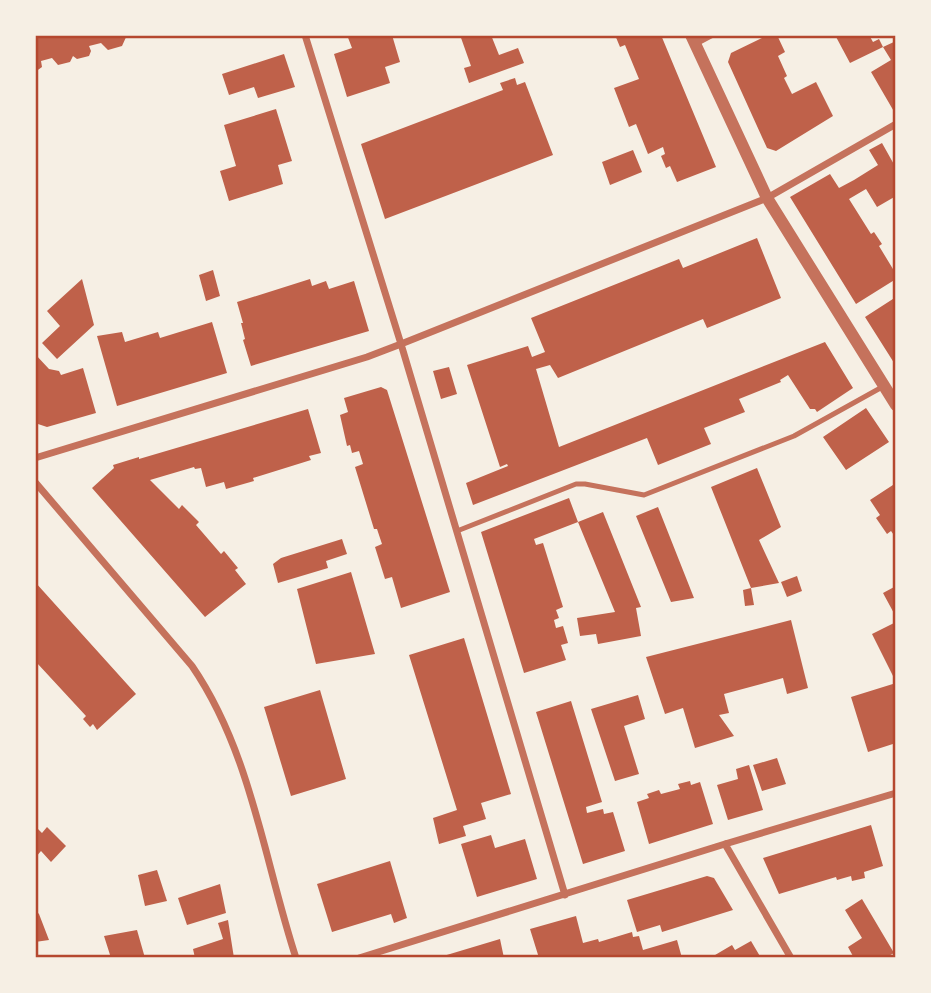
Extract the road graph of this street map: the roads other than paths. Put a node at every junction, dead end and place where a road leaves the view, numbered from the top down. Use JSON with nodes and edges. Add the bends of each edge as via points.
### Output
{"nodes":[{"id":1,"x":305,"y":35,"type":"edge"},
{"id":2,"x":711,"y":35,"type":"edge"},
{"id":3,"x":692,"y":39,"type":"edge"},
{"id":4,"x":896,"y":124,"type":"edge"},
{"id":5,"x":767,"y":198,"type":"junction"},
{"id":6,"x":401,"y":344,"type":"junction"},
{"id":7,"x":884,"y":386,"type":"junction"},
{"id":8,"x":896,"y":405,"type":"edge"},
{"id":9,"x":35,"y":458,"type":"edge"},
{"id":10,"x":35,"y":482,"type":"edge"},
{"id":11,"x":457,"y":531,"type":"junction"},
{"id":12,"x":896,"y":793,"type":"edge"},
{"id":13,"x":725,"y":844,"type":"junction"},
{"id":14,"x":565,"y":895,"type":"junction"},
{"id":15,"x":296,"y":958,"type":"edge"},
{"id":16,"x":359,"y":958,"type":"edge"},
{"id":17,"x":791,"y":958,"type":"edge"}],
"edges":[{"from":1,"to":6,"type":"street"},
{"from":2,"to":3,"type":"street"},
{"from":3,"to":5,"type":"street"},
{"from":4,"to":5,"type":"street"},
{"from":5,"to":6,"type":"street"},
{"from":5,"to":7,"type":"street"},
{"from":6,"to":9,"type":"street"},
{"from":6,"to":11,"type":"street"},
{"from":7,"to":8,"type":"street"},
{"from":7,"to":11,"type":"lane","via":[[794,436],[644,495],[576,484]]},
{"from":10,"to":15,"type":"street","via":[[208,688],[238,757]]},
{"from":11,"to":14,"type":"street"},
{"from":12,"to":13,"type":"street"},
{"from":13,"to":14,"type":"street"},
{"from":13,"to":17,"type":"street"},
{"from":14,"to":16,"type":"street"}]}
